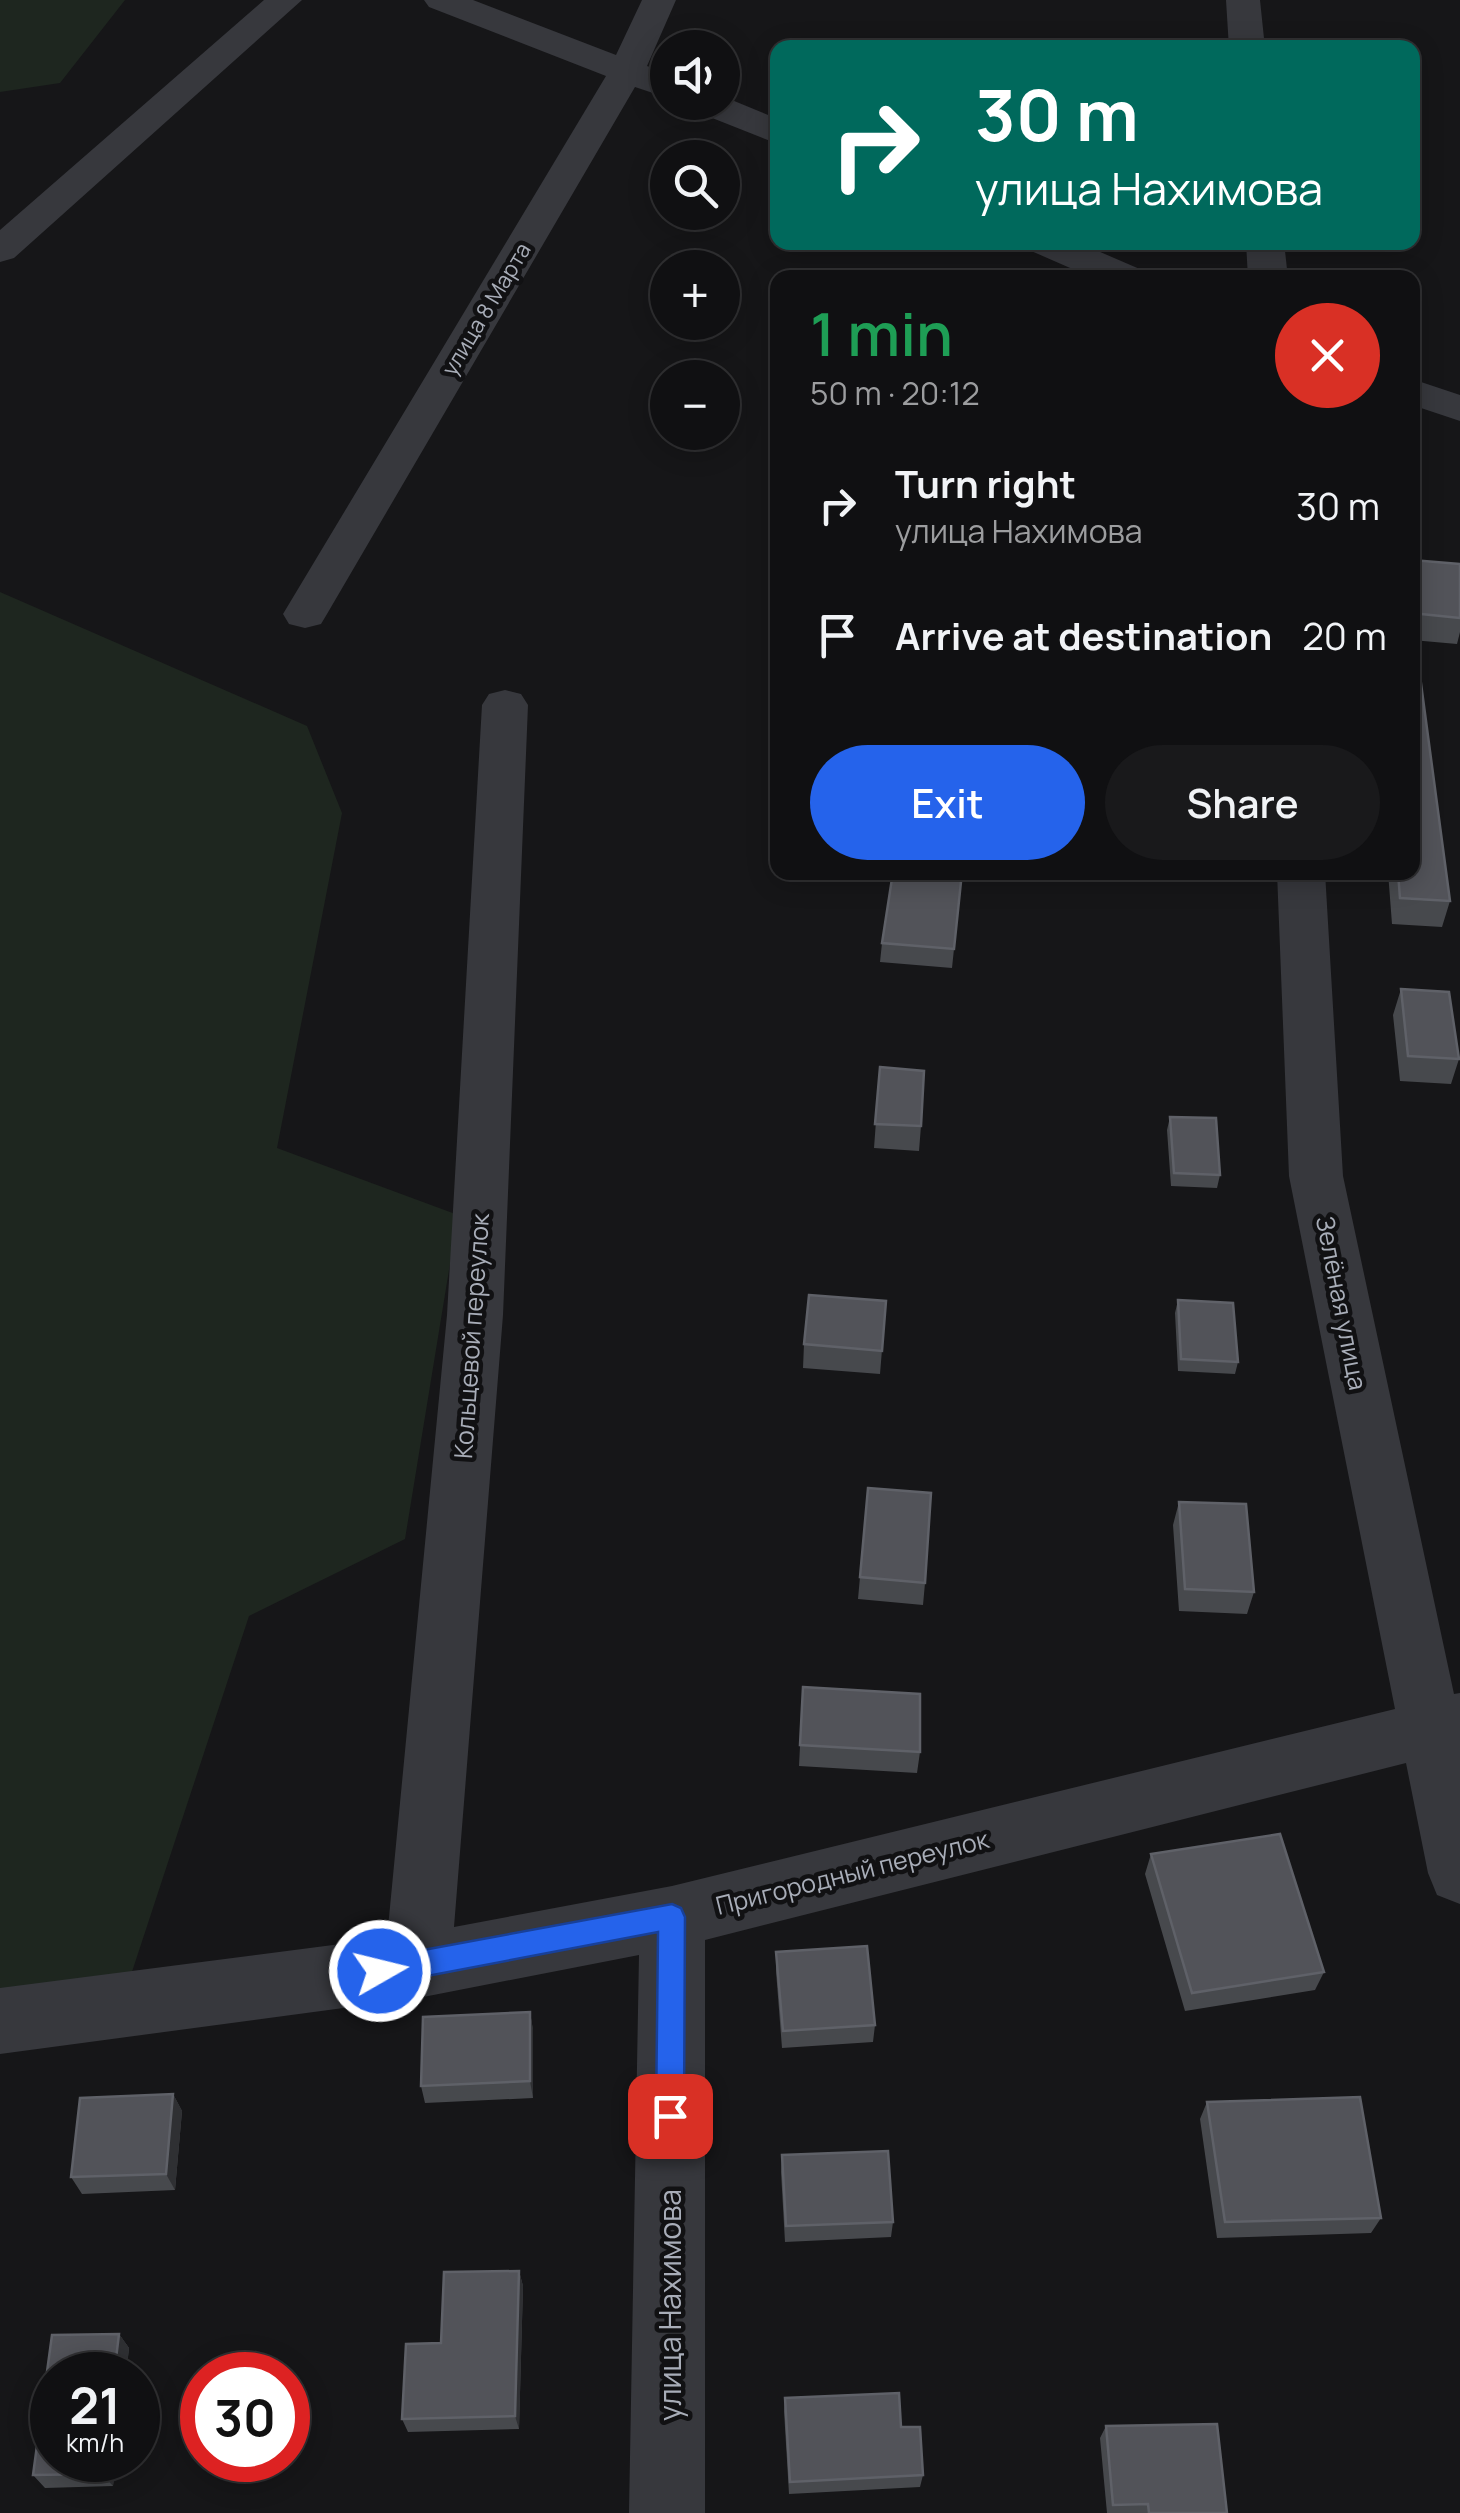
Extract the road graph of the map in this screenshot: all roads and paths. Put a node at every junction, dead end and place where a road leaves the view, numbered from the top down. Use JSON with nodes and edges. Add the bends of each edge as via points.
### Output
{"nodes":[{"id":1,"x":285,"y":0,"type":"edge"},
{"id":2,"x":442,"y":0,"type":"edge"},
{"id":3,"x":659,"y":0,"type":"edge"},
{"id":4,"x":1243,"y":0,"type":"edge"},
{"id":5,"x":1246,"y":40,"type":"edge"},
{"id":6,"x":627,"y":70,"type":"junction"},
{"id":7,"x":650,"y":80,"type":"edge"},
{"id":8,"x":740,"y":116,"type":"edge"},
{"id":9,"x":770,"y":129,"type":"edge"},
{"id":10,"x":0,"y":250,"type":"edge"},
{"id":11,"x":1062,"y":250,"type":"edge"},
{"id":12,"x":1109,"y":270,"type":"edge"},
{"id":13,"x":1420,"y":394,"type":"edge"},
{"id":14,"x":1460,"y":409,"type":"edge"},
{"id":15,"x":306,"y":614,"type":"dead end"},
{"id":16,"x":504,"y":705,"type":"dead end"},
{"id":17,"x":1301,"y":880,"type":"edge"},
{"id":18,"x":1444,"y":1724,"type":"edge"},
{"id":19,"x":1460,"y":1872,"type":"edge"},
{"id":20,"x":672,"y":1917,"type":"junction"},
{"id":21,"x":418,"y":1966,"type":"junction"},
{"id":22,"x":0,"y":2021,"type":"edge"},
{"id":23,"x":667,"y":2513,"type":"edge"}],
"edges":[{"from":1,"to":10,"type":"street"},
{"from":2,"to":6,"type":"street"},
{"from":3,"to":6,"type":"street","name":"улица 8 Марта"},
{"from":4,"to":5,"type":"street"},
{"from":6,"to":7,"type":"street"},
{"from":6,"to":15,"type":"street","name":"улица 8 Марта"},
{"from":8,"to":9,"type":"street"},
{"from":11,"to":12,"type":"street"},
{"from":13,"to":14,"type":"street"},
{"from":16,"to":21,"type":"street","name":"Кольцевой переулок","via":[[476,1316]]},
{"from":17,"to":18,"type":"street","name":"Зелёная улица","via":[[1316,1176]]},
{"from":18,"to":19,"type":"street","name":"Зелёная улица"},
{"from":18,"to":20,"type":"street","name":"Пригородный переулок"},
{"from":20,"to":21,"type":"street","name":"Пригородный переулок"},
{"from":20,"to":23,"type":"street","name":"улица Нахимова"},
{"from":21,"to":22,"type":"street","name":"Пригородный переулок"}]}
